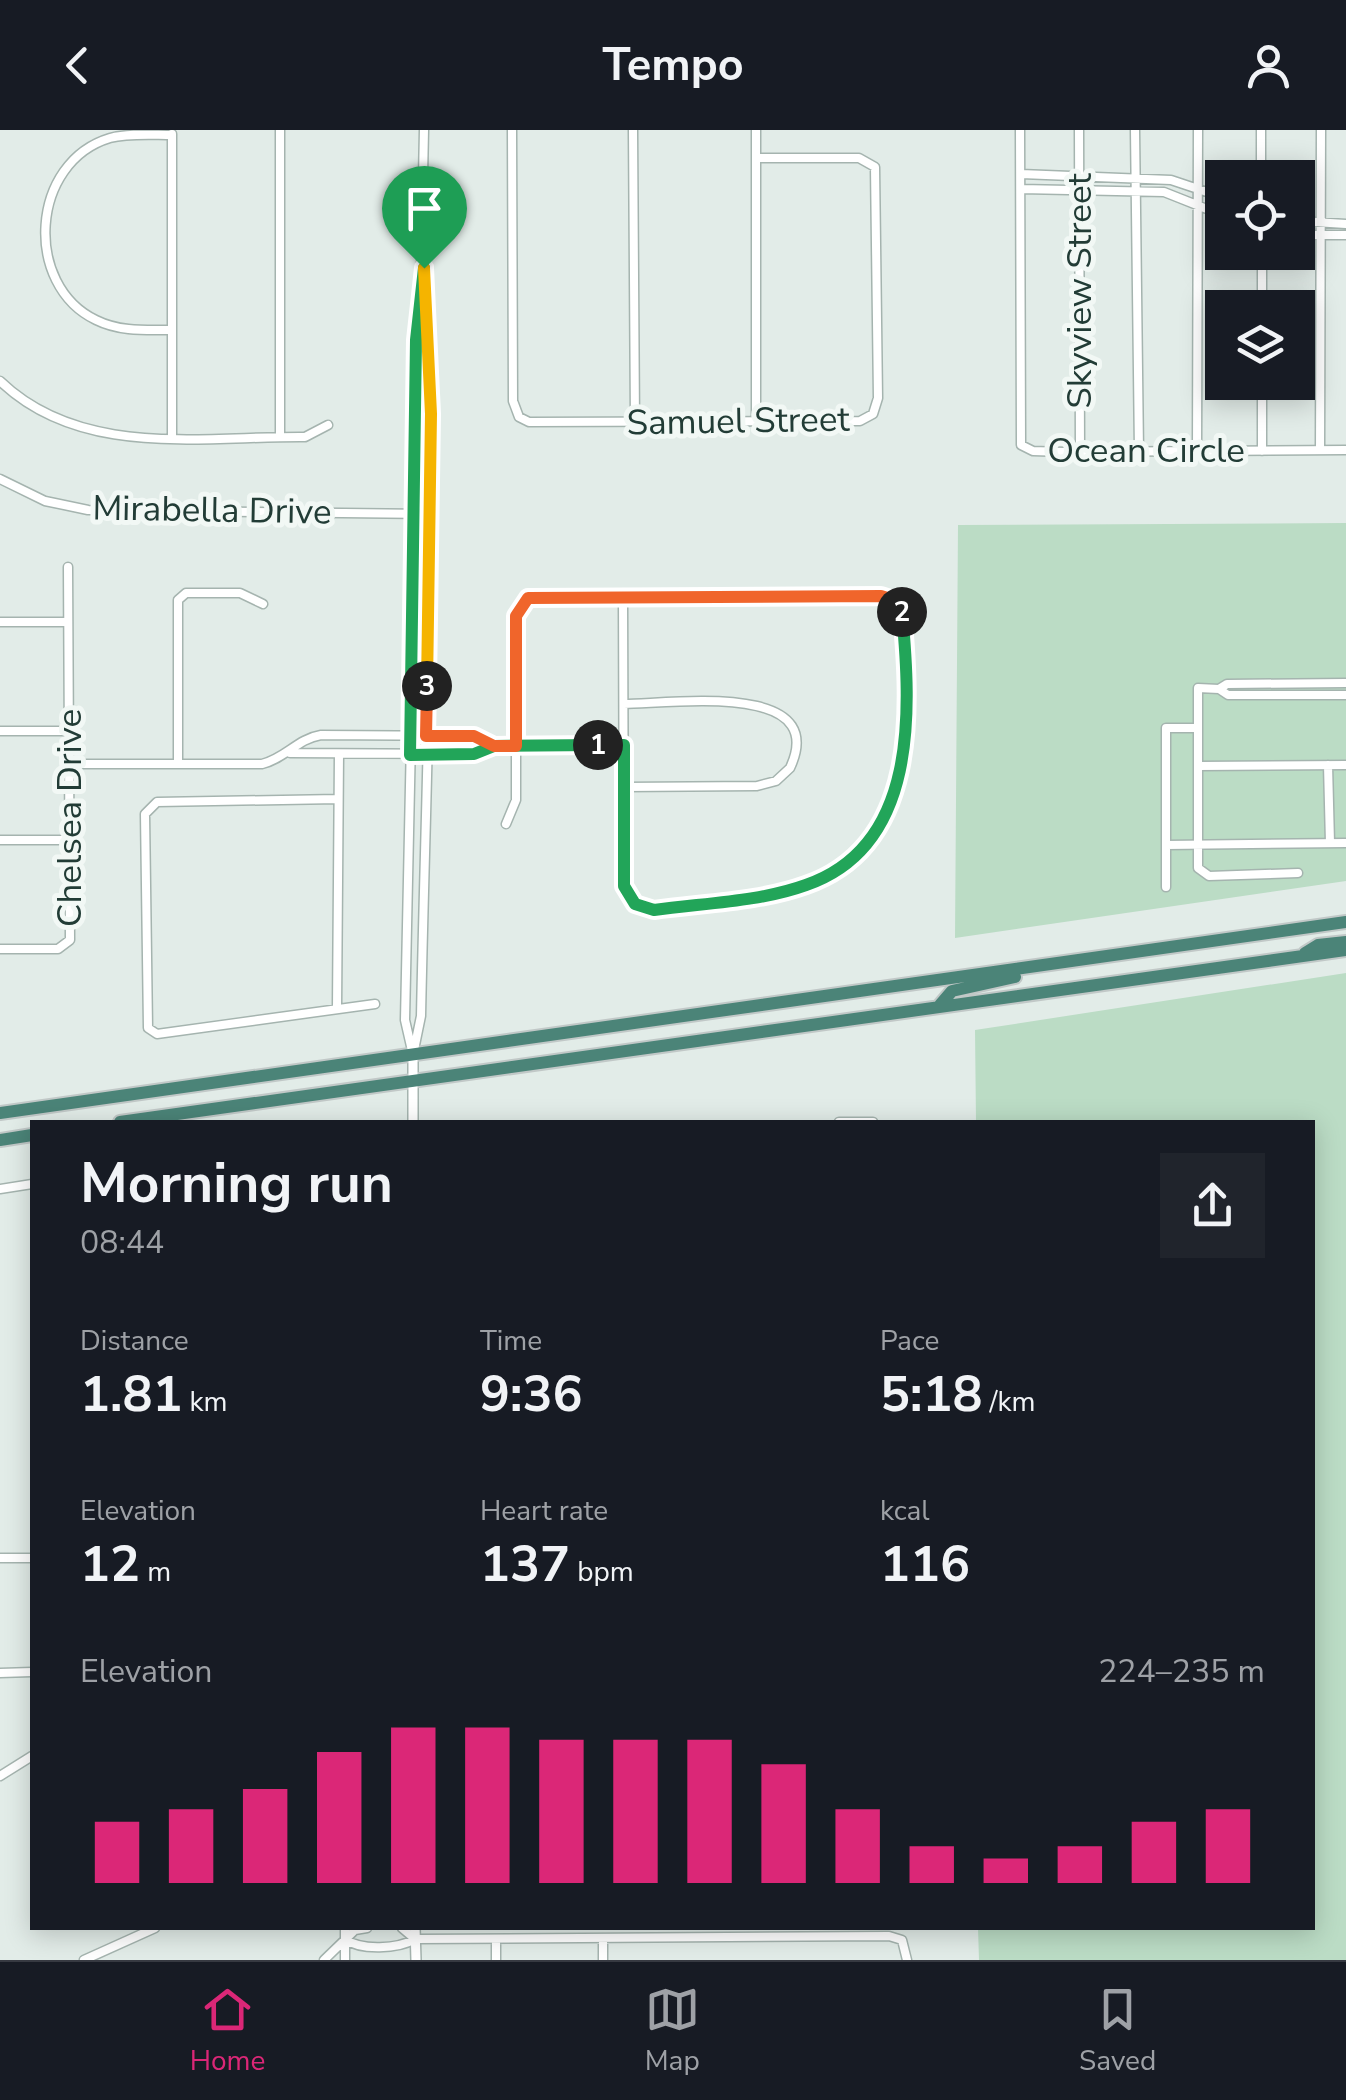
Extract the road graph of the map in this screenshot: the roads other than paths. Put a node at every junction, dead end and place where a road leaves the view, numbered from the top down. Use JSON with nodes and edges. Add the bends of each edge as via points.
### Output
{"nodes":[{"id":1,"x":280,"y":130,"type":"edge"},
{"id":2,"x":424,"y":130,"type":"edge"},
{"id":3,"x":512,"y":130,"type":"edge"},
{"id":4,"x":633,"y":130,"type":"edge"},
{"id":5,"x":756,"y":130,"type":"edge"},
{"id":6,"x":1020,"y":130,"type":"edge"},
{"id":7,"x":1079,"y":130,"type":"edge"},
{"id":8,"x":1136,"y":130,"type":"edge"},
{"id":9,"x":1198,"y":130,"type":"edge"},
{"id":10,"x":1261,"y":130,"type":"edge"},
{"id":11,"x":1321,"y":130,"type":"edge"},
{"id":12,"x":172,"y":132,"type":"edge"},
{"id":13,"x":756,"y":158,"type":"junction"},
{"id":14,"x":1261,"y":160,"type":"edge"},
{"id":15,"x":1021,"y":174,"type":"junction"},
{"id":16,"x":1079,"y":176,"type":"junction"},
{"id":17,"x":1136,"y":178,"type":"junction"},
{"id":18,"x":1199,"y":188,"type":"junction"},
{"id":19,"x":1022,"y":190,"type":"junction"},
{"id":20,"x":1079,"y":190,"type":"junction"},
{"id":21,"x":1137,"y":190,"type":"junction"},
{"id":22,"x":1205,"y":190,"type":"edge"},
{"id":23,"x":1199,"y":204,"type":"junction"},
{"id":24,"x":1205,"y":207,"type":"edge"},
{"id":25,"x":1315,"y":222,"type":"edge"},
{"id":26,"x":1322,"y":223,"type":"junction"},
{"id":27,"x":1346,"y":224,"type":"edge"},
{"id":28,"x":1315,"y":235,"type":"edge"},
{"id":29,"x":1321,"y":235,"type":"junction"},
{"id":30,"x":1346,"y":236,"type":"edge"},
{"id":31,"x":424,"y":268,"type":"junction"},
{"id":32,"x":172,"y":330,"type":"junction"},
{"id":33,"x":0,"y":381,"type":"edge"},
{"id":34,"x":1262,"y":400,"type":"edge"},
{"id":35,"x":635,"y":422,"type":"junction"},
{"id":36,"x":756,"y":422,"type":"junction"},
{"id":37,"x":328,"y":425,"type":"dead end"},
{"id":38,"x":280,"y":436,"type":"junction"},
{"id":39,"x":172,"y":437,"type":"junction"},
{"id":40,"x":1320,"y":450,"type":"junction"},
{"id":41,"x":1346,"y":450,"type":"edge"},
{"id":42,"x":1197,"y":451,"type":"junction"},
{"id":43,"x":1262,"y":451,"type":"junction"},
{"id":44,"x":1080,"y":452,"type":"junction"},
{"id":45,"x":1139,"y":452,"type":"junction"},
{"id":46,"x":0,"y":480,"type":"edge"},
{"id":47,"x":415,"y":514,"type":"junction"},
{"id":48,"x":430,"y":514,"type":"junction"},
{"id":49,"x":68,"y":567,"type":"dead end"},
{"id":50,"x":623,"y":597,"type":"junction"},
{"id":51,"x":264,"y":604,"type":"dead end"},
{"id":52,"x":0,"y":622,"type":"edge"},
{"id":53,"x":68,"y":622,"type":"junction"},
{"id":54,"x":1346,"y":682,"type":"edge"},
{"id":55,"x":1292,"y":683,"type":"junction"},
{"id":56,"x":1220,"y":688,"type":"junction"},
{"id":57,"x":1293,"y":695,"type":"junction"},
{"id":58,"x":1346,"y":695,"type":"edge"},
{"id":59,"x":624,"y":704,"type":"junction"},
{"id":60,"x":1198,"y":728,"type":"junction"},
{"id":61,"x":0,"y":731,"type":"edge"},
{"id":62,"x":69,"y":731,"type":"junction"},
{"id":63,"x":410,"y":736,"type":"junction"},
{"id":64,"x":426,"y":736,"type":"junction"},
{"id":65,"x":624,"y":745,"type":"junction"},
{"id":66,"x":494,"y":746,"type":"junction"},
{"id":67,"x":516,"y":746,"type":"junction"},
{"id":68,"x":290,"y":753,"type":"junction"},
{"id":69,"x":340,"y":754,"type":"junction"},
{"id":70,"x":410,"y":755,"type":"junction"},
{"id":71,"x":426,"y":755,"type":"junction"},
{"id":72,"x":69,"y":764,"type":"junction"},
{"id":73,"x":178,"y":764,"type":"junction"},
{"id":74,"x":1328,"y":765,"type":"junction"},
{"id":75,"x":1346,"y":765,"type":"edge"},
{"id":76,"x":1198,"y":766,"type":"junction"},
{"id":77,"x":624,"y":787,"type":"junction"},
{"id":78,"x":338,"y":799,"type":"junction"},
{"id":79,"x":506,"y":824,"type":"dead end"},
{"id":80,"x":0,"y":840,"type":"edge"},
{"id":81,"x":70,"y":840,"type":"junction"},
{"id":82,"x":1346,"y":843,"type":"edge"},
{"id":83,"x":1198,"y":844,"type":"junction"},
{"id":84,"x":1330,"y":844,"type":"junction"},
{"id":85,"x":1166,"y":845,"type":"junction"},
{"id":86,"x":1298,"y":873,"type":"dead end"},
{"id":87,"x":1166,"y":887,"type":"dead end"},
{"id":88,"x":1346,"y":922,"type":"edge"},
{"id":89,"x":1346,"y":942,"type":"edge"},
{"id":90,"x":0,"y":949,"type":"edge"},
{"id":91,"x":1346,"y":950,"type":"edge"},
{"id":92,"x":1110,"y":956,"type":"junction"},
{"id":93,"x":1298,"y":957,"type":"junction"},
{"id":94,"x":375,"y":1004,"type":"dead end"},
{"id":95,"x":940,"y":1006,"type":"junction"},
{"id":96,"x":337,"y":1008,"type":"junction"},
{"id":97,"x":413,"y":1054,"type":"junction"},
{"id":98,"x":413,"y":1080,"type":"junction"},
{"id":99,"x":0,"y":1113,"type":"edge"},
{"id":100,"x":134,"y":1120,"type":"edge"},
{"id":101,"x":413,"y":1120,"type":"edge"},
{"id":102,"x":30,"y":1135,"type":"edge"},
{"id":103,"x":0,"y":1140,"type":"edge"},
{"id":104,"x":30,"y":1184,"type":"edge"},
{"id":105,"x":0,"y":1189,"type":"edge"},
{"id":106,"x":0,"y":1558,"type":"edge"},
{"id":107,"x":30,"y":1558,"type":"edge"},
{"id":108,"x":0,"y":1672,"type":"edge"},
{"id":109,"x":30,"y":1672,"type":"edge"},
{"id":110,"x":30,"y":1757,"type":"edge"},
{"id":111,"x":0,"y":1776,"type":"edge"},
{"id":112,"x":151,"y":1930,"type":"edge"},
{"id":113,"x":344,"y":1930,"type":"edge"},
{"id":114,"x":363,"y":1930,"type":"edge"},
{"id":115,"x":405,"y":1930,"type":"edge"},
{"id":116,"x":415,"y":1930,"type":"edge"},
{"id":117,"x":345,"y":1938,"type":"junction"},
{"id":118,"x":603,"y":1938,"type":"junction"},
{"id":119,"x":416,"y":1939,"type":"junction"},
{"id":120,"x":496,"y":1939,"type":"junction"},
{"id":121,"x":84,"y":1960,"type":"edge"},
{"id":122,"x":324,"y":1960,"type":"edge"},
{"id":123,"x":345,"y":1960,"type":"edge"},
{"id":124,"x":416,"y":1960,"type":"edge"},
{"id":125,"x":496,"y":1960,"type":"edge"},
{"id":126,"x":603,"y":1960,"type":"edge"},
{"id":127,"x":908,"y":1960,"type":"edge"}],
"edges":[{"from":1,"to":38,"type":"street"},
{"from":2,"to":31,"type":"street"},
{"from":3,"to":35,"type":"street","name":"Samuel Street","via":[[516,412],[529,422]]},
{"from":4,"to":35,"type":"street"},
{"from":5,"to":13,"type":"street"},
{"from":6,"to":15,"type":"street","name":"Ocean Circle"},
{"from":7,"to":16,"type":"street","name":"Skyview Street"},
{"from":8,"to":17,"type":"street"},
{"from":9,"to":18,"type":"street"},
{"from":10,"to":14,"type":"street"},
{"from":11,"to":26,"type":"street"},
{"from":12,"to":32,"type":"street"},
{"from":12,"to":32,"type":"street","via":[[111,138],[82,153],[60,176],[46,226],[56,284],[78,308],[121,329]]},
{"from":13,"to":36,"type":"street"},
{"from":13,"to":36,"type":"street","name":"Samuel Street","via":[[859,158],[874,167],[878,398],[874,414],[860,421]]},
{"from":15,"to":16,"type":"street"},
{"from":15,"to":19,"type":"street","name":"Ocean Circle"},
{"from":16,"to":17,"type":"street"},
{"from":16,"to":20,"type":"street","name":"Skyview Street"},
{"from":17,"to":18,"type":"street"},
{"from":17,"to":21,"type":"street"},
{"from":18,"to":22,"type":"street"},
{"from":18,"to":23,"type":"street"},
{"from":19,"to":20,"type":"street"},
{"from":19,"to":44,"type":"street","name":"Ocean Circle","via":[[1021,445]]},
{"from":20,"to":21,"type":"street"},
{"from":20,"to":44,"type":"street","name":"Skyview Street"},
{"from":21,"to":23,"type":"street"},
{"from":21,"to":45,"type":"street"},
{"from":23,"to":24,"type":"street"},
{"from":23,"to":42,"type":"street"},
{"from":25,"to":26,"type":"street"},
{"from":26,"to":27,"type":"street"},
{"from":26,"to":29,"type":"street"},
{"from":28,"to":29,"type":"street"},
{"from":29,"to":30,"type":"street"},
{"from":29,"to":40,"type":"street"},
{"from":31,"to":47,"type":"street","via":[[416,340]]},
{"from":31,"to":48,"type":"street"},
{"from":32,"to":39,"type":"street"},
{"from":33,"to":39,"type":"street","via":[[72,426],[114,436]]},
{"from":34,"to":43,"type":"street"},
{"from":35,"to":36,"type":"street","name":"Samuel Street"},
{"from":37,"to":38,"type":"street","via":[[312,435]]},
{"from":38,"to":39,"type":"street"},
{"from":40,"to":41,"type":"street","name":"Ocean Circle"},
{"from":40,"to":43,"type":"street","name":"Ocean Circle"},
{"from":42,"to":43,"type":"street","name":"Ocean Circle"},
{"from":42,"to":45,"type":"street","name":"Ocean Circle"},
{"from":44,"to":45,"type":"street","name":"Ocean Circle"},
{"from":46,"to":47,"type":"street","name":"Mirabella Drive","via":[[45,501],[88,510]]},
{"from":47,"to":48,"type":"street","name":"Mirabella Drive"},
{"from":47,"to":63,"type":"street"},
{"from":48,"to":64,"type":"street"},
{"from":49,"to":53,"type":"street","name":"Chelsea Drive"},
{"from":50,"to":59,"type":"street"},
{"from":50,"to":67,"type":"street","via":[[522,602],[516,616]]},
{"from":50,"to":77,"type":"street","via":[[881,596],[897,601],[903,616],[901,778],[878,830],[837,870],[780,892],[641,907],[624,886]]},
{"from":51,"to":73,"type":"street","via":[[231,592],[186,593],[178,600]]},
{"from":52,"to":53,"type":"street"},
{"from":53,"to":62,"type":"street","name":"Chelsea Drive"},
{"from":54,"to":55,"type":"street"},
{"from":55,"to":56,"type":"street"},
{"from":55,"to":57,"type":"street"},
{"from":56,"to":57,"type":"street","via":[[1228,695]]},
{"from":56,"to":60,"type":"street","via":[[1198,688]]},
{"from":57,"to":58,"type":"street"},
{"from":59,"to":65,"type":"street"},
{"from":59,"to":77,"type":"street","via":[[767,706],[785,716],[796,741],[790,768],[766,785]]},
{"from":60,"to":76,"type":"street"},
{"from":60,"to":85,"type":"street","via":[[1166,728]]},
{"from":61,"to":62,"type":"street"},
{"from":62,"to":72,"type":"street","name":"Chelsea Drive"},
{"from":63,"to":64,"type":"street"},
{"from":63,"to":68,"type":"street","via":[[314,736]]},
{"from":63,"to":70,"type":"street"},
{"from":64,"to":66,"type":"street","via":[[474,736]]},
{"from":64,"to":71,"type":"street"},
{"from":65,"to":67,"type":"street"},
{"from":65,"to":77,"type":"street"},
{"from":66,"to":67,"type":"street"},
{"from":66,"to":71,"type":"street","via":[[474,754]]},
{"from":67,"to":79,"type":"street","via":[[516,800]]},
{"from":68,"to":69,"type":"street"},
{"from":68,"to":73,"type":"street","via":[[262,764]]},
{"from":69,"to":70,"type":"street"},
{"from":69,"to":78,"type":"street"},
{"from":70,"to":71,"type":"street"},
{"from":70,"to":97,"type":"street","via":[[405,1020]]},
{"from":71,"to":97,"type":"street","via":[[421,1016]]},
{"from":72,"to":73,"type":"street"},
{"from":72,"to":81,"type":"street","name":"Chelsea Drive"},
{"from":74,"to":75,"type":"street"},
{"from":74,"to":76,"type":"street"},
{"from":74,"to":84,"type":"street"},
{"from":76,"to":83,"type":"street"},
{"from":78,"to":96,"type":"street"},
{"from":78,"to":96,"type":"street","via":[[157,802],[145,814],[148,1028],[157,1034]]},
{"from":80,"to":81,"type":"street"},
{"from":81,"to":90,"type":"street","name":"Chelsea Drive","via":[[68,945]]},
{"from":82,"to":84,"type":"street"},
{"from":83,"to":84,"type":"street"},
{"from":83,"to":85,"type":"street"},
{"from":83,"to":86,"type":"street","via":[[1198,868],[1209,876]]},
{"from":85,"to":87,"type":"street"},
{"from":88,"to":92,"type":"highway"},
{"from":89,"to":93,"type":"highway"},
{"from":91,"to":93,"type":"highway"},
{"from":92,"to":95,"type":"highway","via":[[957,990],[943,996]]},
{"from":92,"to":97,"type":"highway"},
{"from":93,"to":95,"type":"highway"},
{"from":94,"to":96,"type":"street"},
{"from":95,"to":98,"type":"highway"},
{"from":97,"to":98,"type":"street"},
{"from":97,"to":99,"type":"highway"},
{"from":98,"to":100,"type":"highway"},
{"from":98,"to":101,"type":"street"},
{"from":102,"to":103,"type":"highway"},
{"from":104,"to":105,"type":"street"},
{"from":106,"to":107,"type":"street"},
{"from":108,"to":109,"type":"street"},
{"from":110,"to":111,"type":"street"},
{"from":112,"to":121,"type":"street"},
{"from":113,"to":117,"type":"street"},
{"from":114,"to":117,"type":"street"},
{"from":115,"to":119,"type":"street"},
{"from":116,"to":119,"type":"street"},
{"from":117,"to":119,"type":"street","via":[[354,1946],[404,1946]]},
{"from":117,"to":122,"type":"street"},
{"from":117,"to":123,"type":"street"},
{"from":118,"to":120,"type":"street"},
{"from":118,"to":126,"type":"street"},
{"from":118,"to":127,"type":"street","via":[[889,1936],[902,1940]]},
{"from":119,"to":120,"type":"street"},
{"from":119,"to":124,"type":"street"},
{"from":120,"to":125,"type":"street"}]}
